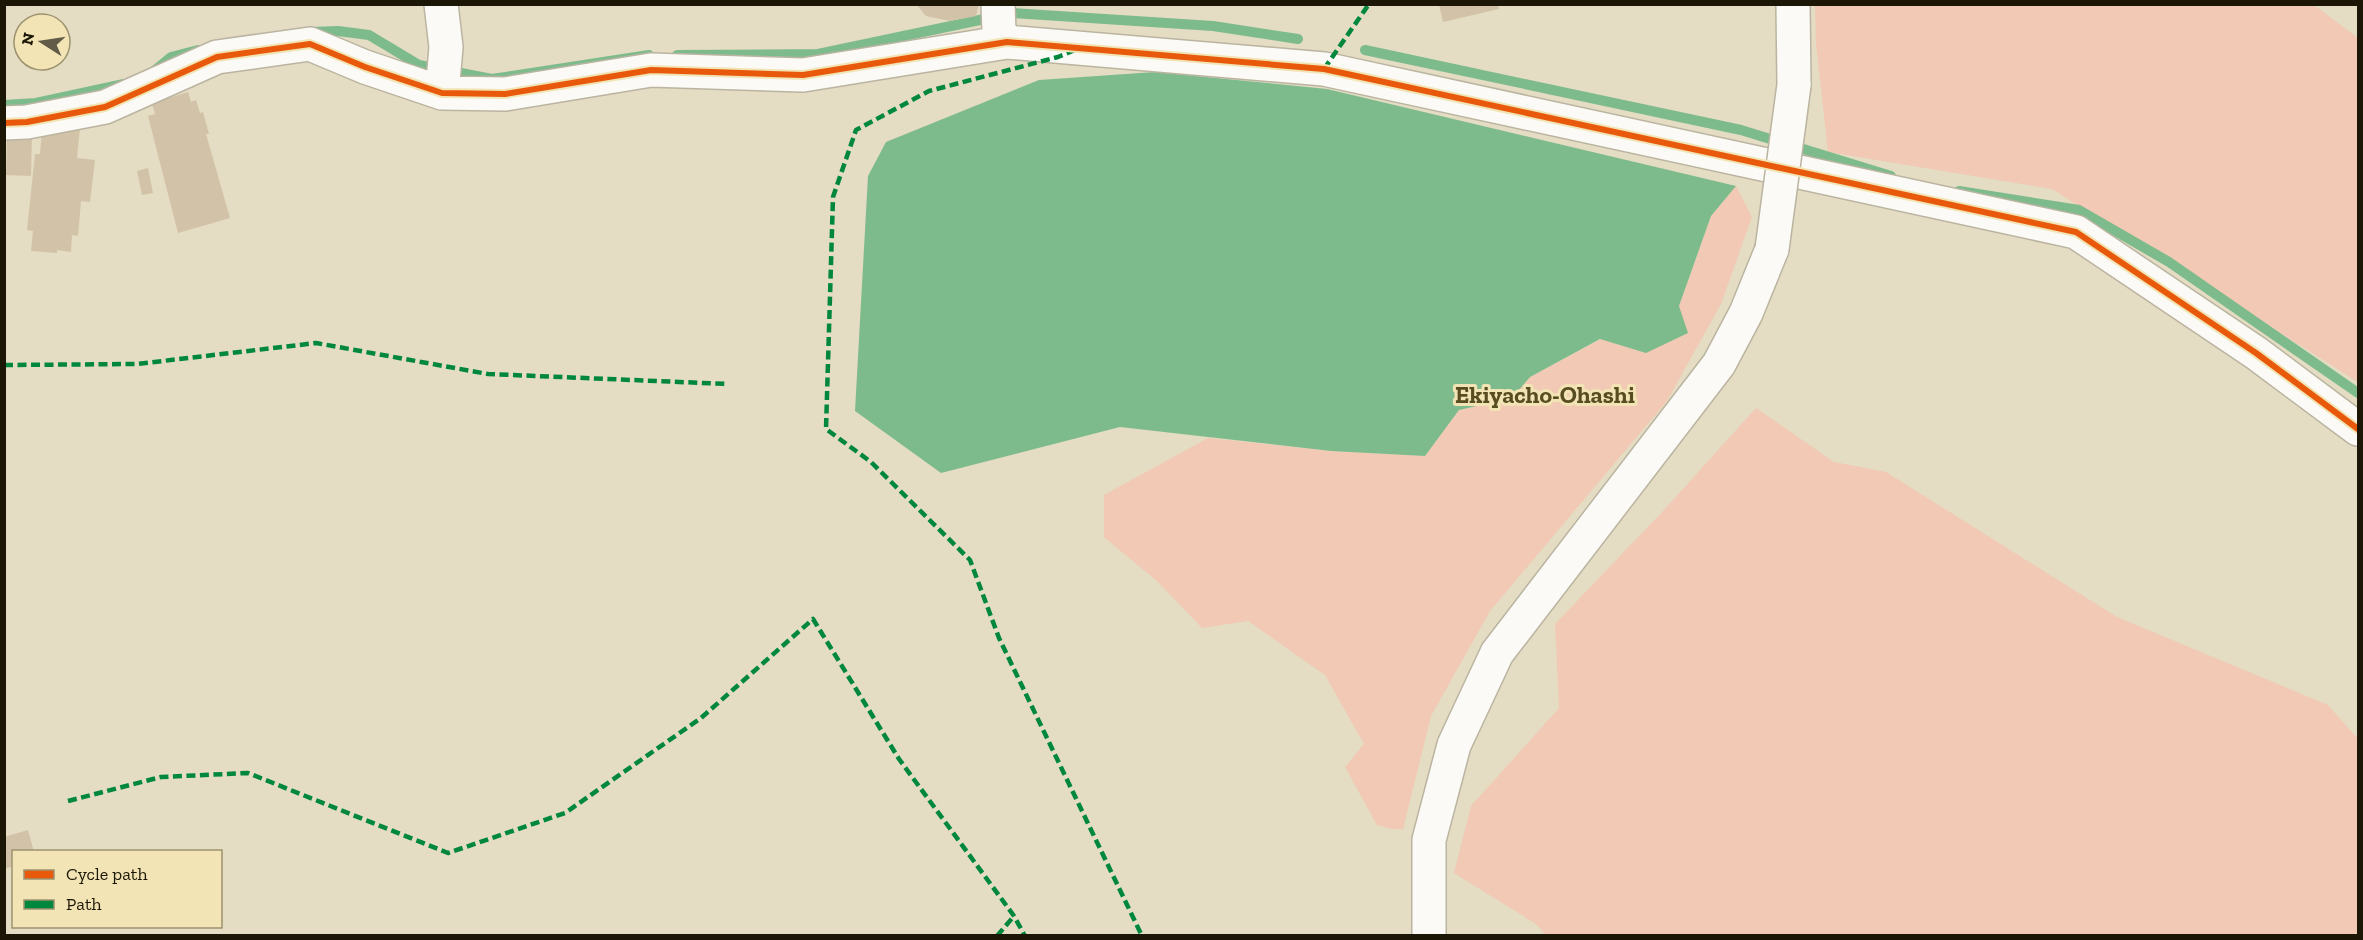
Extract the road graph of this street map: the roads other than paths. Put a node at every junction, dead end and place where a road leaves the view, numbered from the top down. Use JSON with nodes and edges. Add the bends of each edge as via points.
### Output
{"nodes":[{"id":1,"x":441,"y":4,"type":"edge"},
{"id":2,"x":1793,"y":4,"type":"edge"},
{"id":3,"x":1001,"y":26,"type":"edge"},
{"id":4,"x":441,"y":93,"type":"junction"},
{"id":5,"x":4,"y":123,"type":"edge"},
{"id":6,"x":2358,"y":429,"type":"edge"},
{"id":7,"x":1428,"y":936,"type":"edge"}],
"edges":[{"from":1,"to":4,"type":"street","via":[[446,47]]},
{"from":2,"to":7,"type":"street","bridge":true,"via":[[1794,85],[1772,249],[1746,313],[1719,364],[1497,653],[1454,746],[1429,840]]},
{"from":3,"to":4,"type":"street","via":[[803,75],[651,70],[505,94]]},
{"from":3,"to":6,"type":"street","via":[[1324,69],[2076,232],[2256,353]]},
{"from":4,"to":5,"type":"street","via":[[310,44],[217,57],[105,107]]}]}
